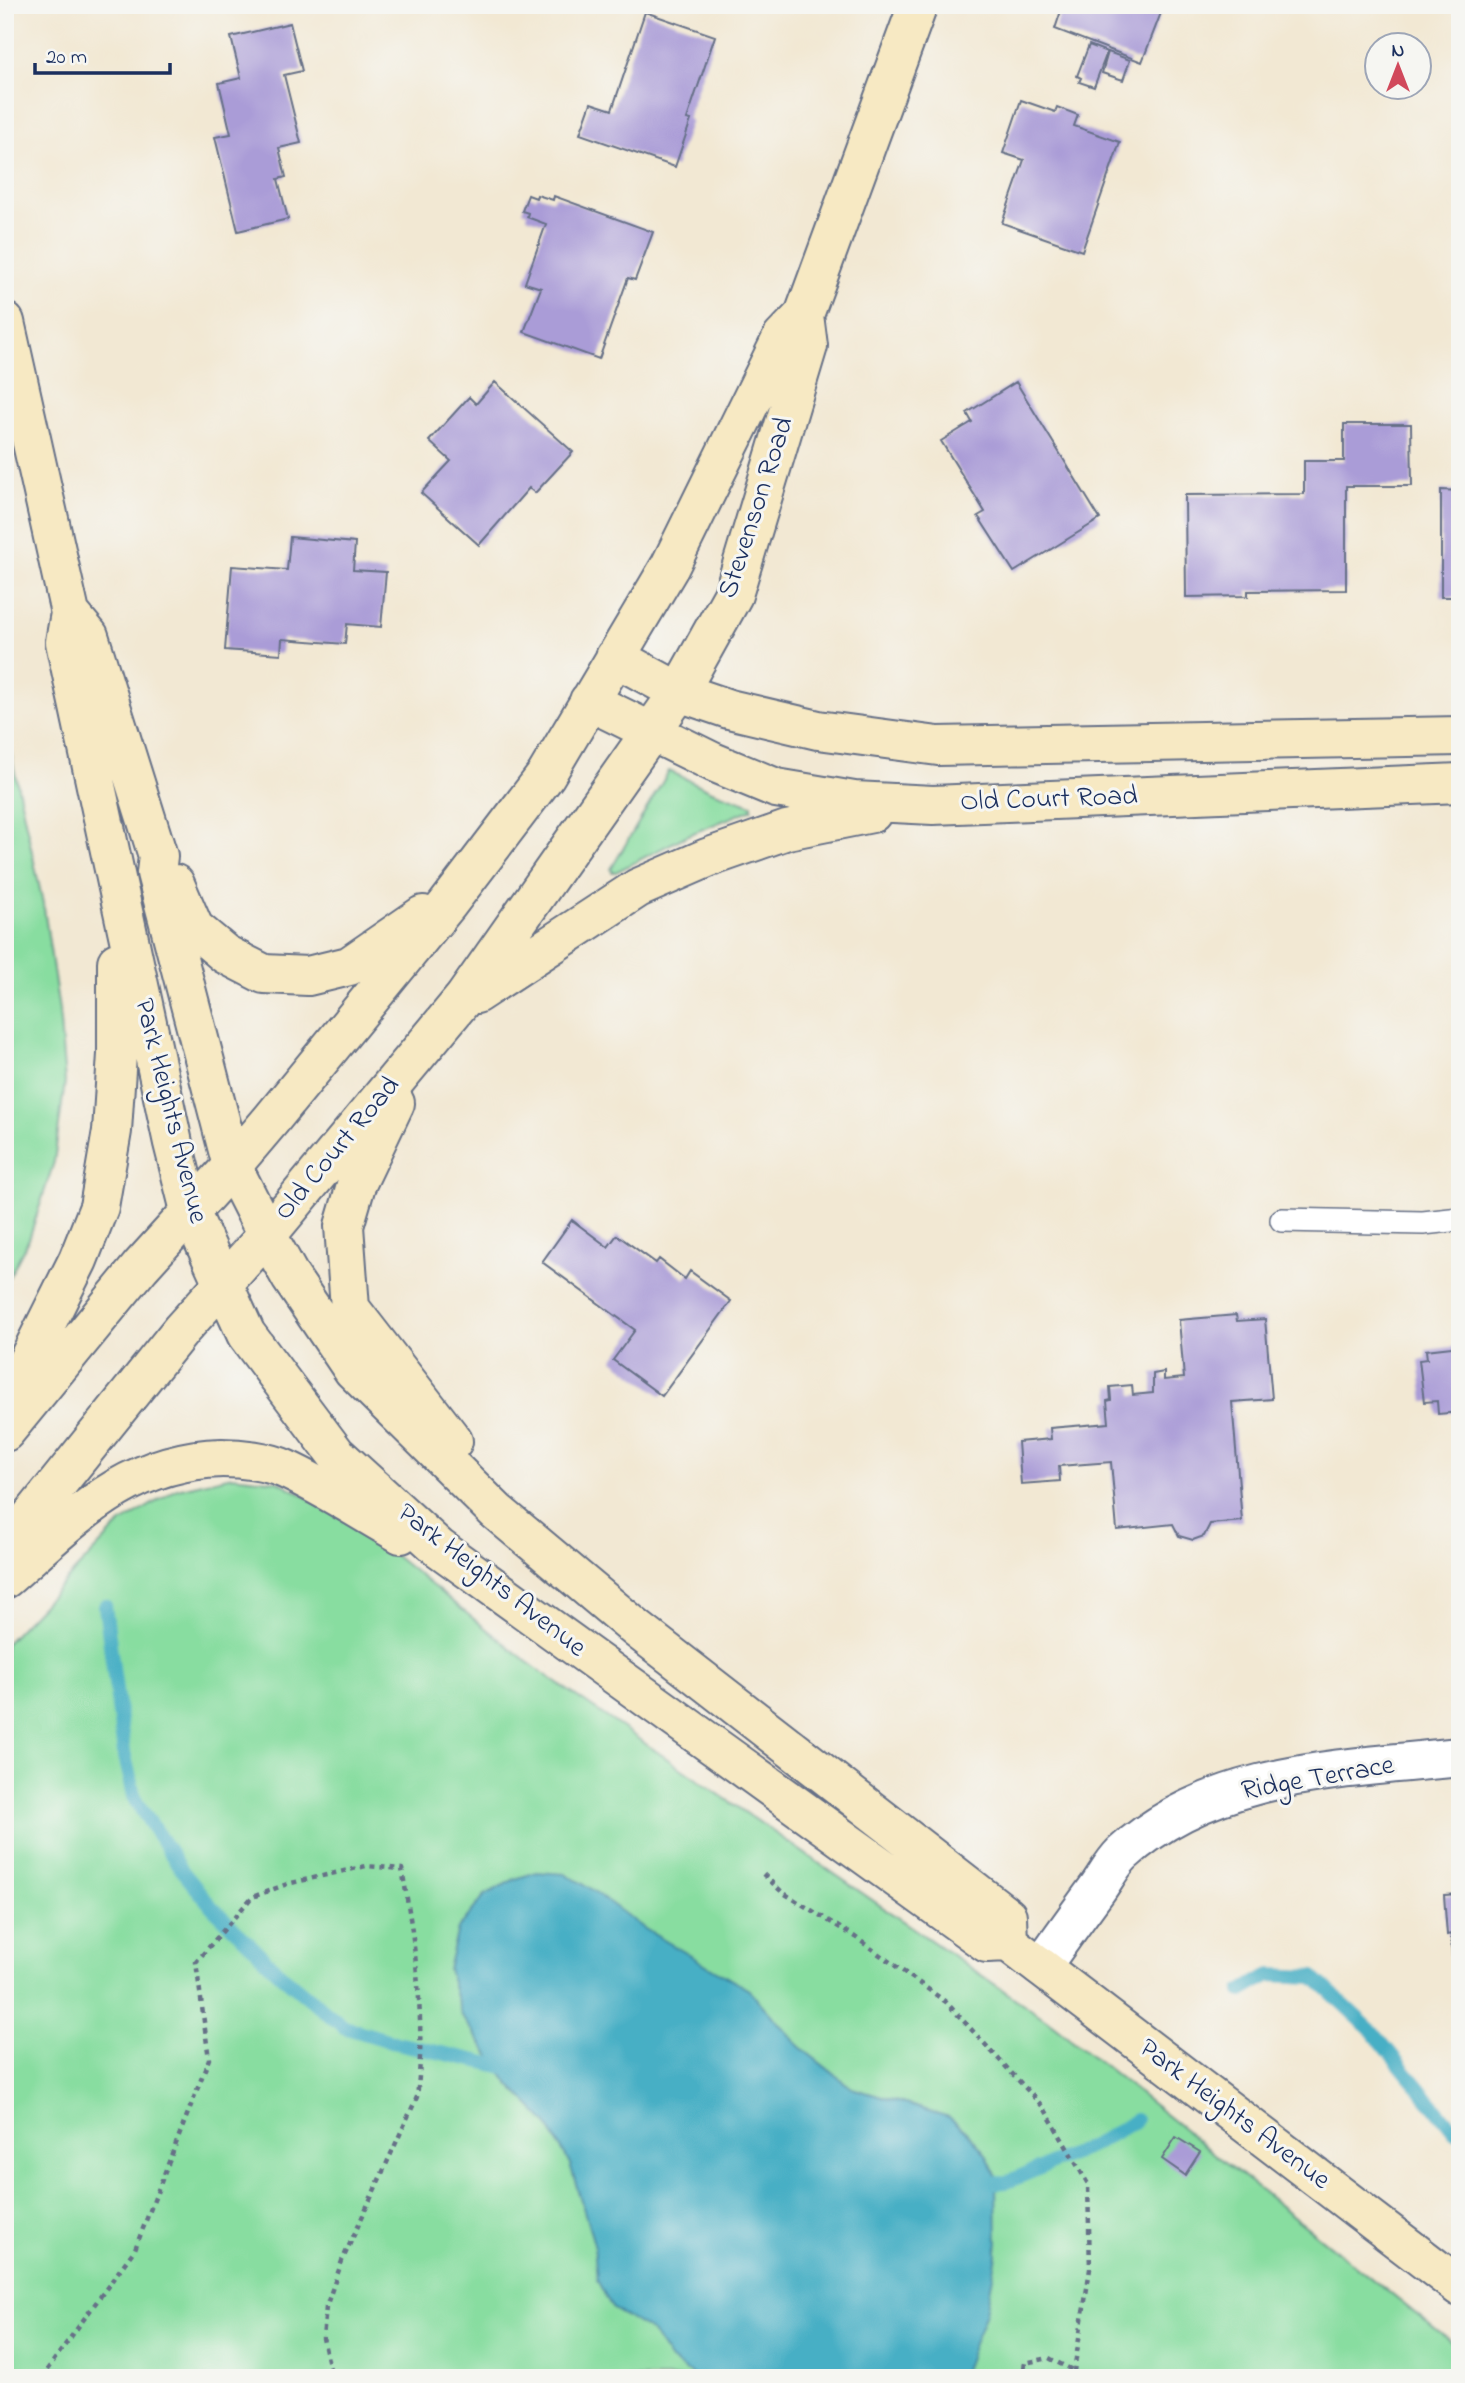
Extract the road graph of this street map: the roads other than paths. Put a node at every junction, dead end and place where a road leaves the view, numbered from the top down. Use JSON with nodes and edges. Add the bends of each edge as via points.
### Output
{"nodes":[{"id":1,"x":918,"y":5,"type":"edge"},
{"id":2,"x":804,"y":315,"type":"junction"},
{"id":3,"x":5,"y":322,"type":"edge"},
{"id":4,"x":70,"y":613,"type":"junction"},
{"id":5,"x":615,"y":657,"type":"junction"},
{"id":6,"x":679,"y":692,"type":"junction"},
{"id":7,"x":589,"y":701,"type":"junction"},
{"id":8,"x":650,"y":733,"type":"junction"},
{"id":9,"x":1460,"y":736,"type":"edge"},
{"id":10,"x":1460,"y":783,"type":"edge"},
{"id":11,"x":933,"y":805,"type":"junction"},
{"id":12,"x":158,"y":856,"type":"junction"},
{"id":13,"x":115,"y":879,"type":"junction"},
{"id":14,"x":447,"y":905,"type":"junction"},
{"id":15,"x":464,"y":999,"type":"junction"},
{"id":16,"x":413,"y":1059,"type":"junction"},
{"id":17,"x":232,"y":1166,"type":"junction"},
{"id":18,"x":190,"y":1211,"type":"junction"},
{"id":19,"x":1460,"y":1219,"type":"edge"},
{"id":20,"x":1282,"y":1220,"type":"dead end"},
{"id":21,"x":267,"y":1235,"type":"junction"},
{"id":22,"x":223,"y":1282,"type":"junction"},
{"id":23,"x":5,"y":1406,"type":"edge"},
{"id":24,"x":5,"y":1433,"type":"edge"},
{"id":25,"x":454,"y":1471,"type":"junction"},
{"id":26,"x":439,"y":1548,"type":"junction"},
{"id":27,"x":5,"y":1549,"type":"edge"},
{"id":28,"x":5,"y":1579,"type":"edge"},
{"id":29,"x":1460,"y":1757,"type":"edge"},
{"id":30,"x":1008,"y":1942,"type":"junction"},
{"id":31,"x":1041,"y":1967,"type":"junction"},
{"id":32,"x":1460,"y":2287,"type":"edge"}],
"edges":[{"from":1,"to":2,"type":"main road","name":"Stevenson Road"},
{"from":2,"to":5,"type":"main road","name":"Stevenson Road","via":[[782,338],[670,566]]},
{"from":2,"to":6,"type":"main road","name":"Stevenson Road","via":[[808,346],[733,595]]},
{"from":3,"to":4,"type":"main road","name":"Park Heights Avenue"},
{"from":4,"to":12,"type":"main road","name":"Park Heights Avenue","via":[[89,636]]},
{"from":4,"to":13,"type":"main road","name":"Park Heights Avenue","via":[[65,642]]},
{"from":5,"to":6,"type":"main road","name":"Old Court Road"},
{"from":5,"to":7,"type":"main road"},
{"from":6,"to":8,"type":"main road","name":"Old Court Road"},
{"from":6,"to":9,"type":"main road","name":"Old Court Road","via":[[818,730],[938,746]]},
{"from":7,"to":8,"type":"main road","name":"Old Court Road"},
{"from":7,"to":14,"type":"main road","via":[[546,775]]},
{"from":8,"to":11,"type":"main road","name":"Old Court Road","via":[[776,788],[854,801]]},
{"from":8,"to":15,"type":"main road","name":"Old Court Road"},
{"from":10,"to":11,"type":"main road","name":"Old Court Road"},
{"from":11,"to":15,"type":"main road","via":[[787,830],[706,858],[638,888]]},
{"from":12,"to":14,"type":"main road","via":[[168,868],[194,928],[225,954],[264,974],[308,976],[349,966],[432,909]]},
{"from":12,"to":17,"type":"main road","name":"Park Heights Avenue","via":[[156,873]]},
{"from":13,"to":18,"type":"main road","name":"Park Heights Avenue"},
{"from":13,"to":23,"type":"main road","via":[[117,1054],[112,1131],[99,1207],[78,1260]]},
{"from":14,"to":17,"type":"main road"},
{"from":15,"to":16,"type":"main road","name":"Old Court Road"},
{"from":16,"to":21,"type":"main road","name":"Old Court Road"},
{"from":16,"to":25,"type":"main road","via":[[356,1185],[344,1226],[350,1308],[455,1443]]},
{"from":17,"to":18,"type":"main road"},
{"from":17,"to":21,"type":"main road","name":"Park Heights Avenue"},
{"from":18,"to":22,"type":"main road","name":"Park Heights Avenue"},
{"from":18,"to":24,"type":"main road"},
{"from":19,"to":20,"type":"lane","via":[[1423,1223]]},
{"from":21,"to":22,"type":"main road","name":"Old Court Road"},
{"from":21,"to":25,"type":"main road","name":"Park Heights Avenue","via":[[353,1370]]},
{"from":22,"to":26,"type":"main road","name":"Park Heights Avenue","via":[[246,1334],[337,1454]]},
{"from":22,"to":27,"type":"main road","name":"Old Court Road"},
{"from":25,"to":30,"type":"main road","name":"Park Heights Avenue","via":[[636,1629],[1007,1916]]},
{"from":26,"to":28,"type":"main road","via":[[419,1545],[283,1468],[237,1458],[192,1459],[152,1470],[98,1498]]},
{"from":26,"to":30,"type":"main road","name":"Park Heights Avenue","via":[[987,1943]]},
{"from":29,"to":31,"type":"street","name":"Ridge Terrace","via":[[1268,1782],[1166,1819],[1121,1856]]},
{"from":30,"to":31,"type":"main road","name":"Park Heights Avenue"},
{"from":31,"to":32,"type":"main road","name":"Park Heights Avenue"}]}
